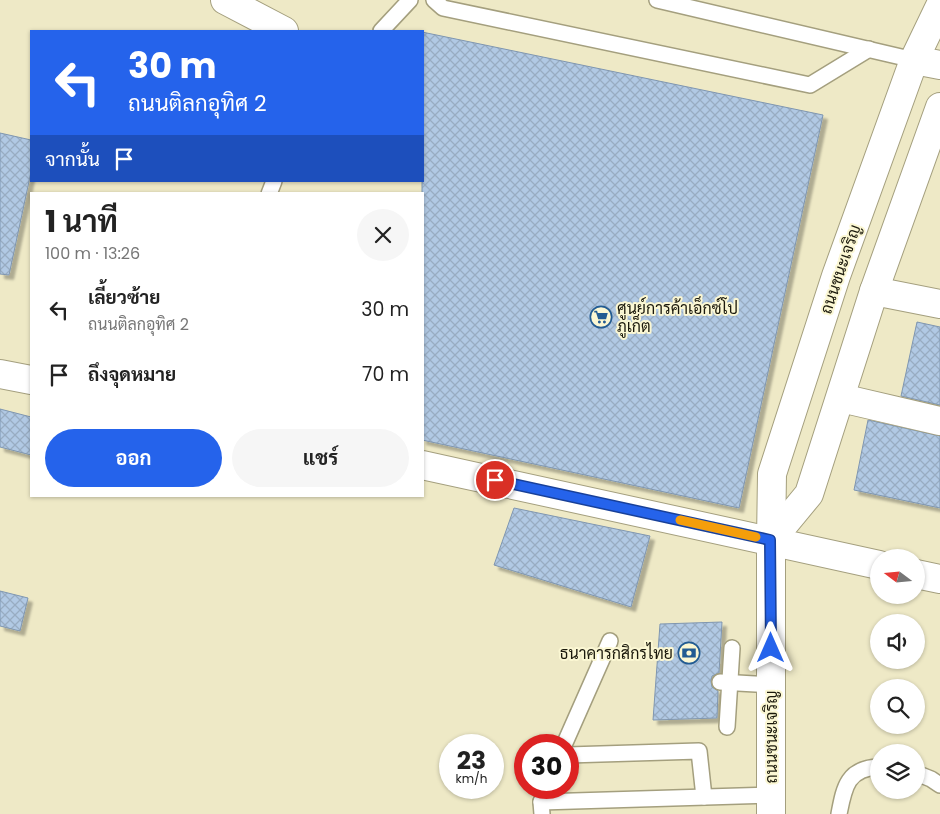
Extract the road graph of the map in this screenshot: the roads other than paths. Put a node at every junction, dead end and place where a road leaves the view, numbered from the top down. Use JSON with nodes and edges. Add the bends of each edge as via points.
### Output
{"nodes":[{"id":1,"x":225,"y":0,"type":"edge"},
{"id":2,"x":410,"y":0,"type":"edge"},
{"id":3,"x":434,"y":0,"type":"edge"},
{"id":4,"x":657,"y":0,"type":"edge"},
{"id":5,"x":940,"y":6,"type":"edge"},
{"id":6,"x":282,"y":30,"type":"edge"},
{"id":7,"x":382,"y":30,"type":"edge"},
{"id":8,"x":869,"y":50,"type":"junction"},
{"id":9,"x":927,"y":63,"type":"edge"},
{"id":10,"x":940,"y":108,"type":"edge"},
{"id":11,"x":874,"y":291,"type":"junction"},
{"id":12,"x":940,"y":304,"type":"edge"},
{"id":13,"x":0,"y":374,"type":"edge"},
{"id":14,"x":30,"y":380,"type":"edge"},
{"id":15,"x":841,"y":398,"type":"junction"},
{"id":16,"x":940,"y":421,"type":"edge"},
{"id":17,"x":424,"y":465,"type":"edge"},
{"id":18,"x":770,"y":540,"type":"junction"},
{"id":19,"x":870,"y":563,"type":"edge"},
{"id":20,"x":925,"y":576,"type":"edge"},
{"id":21,"x":940,"y":579,"type":"edge"},
{"id":22,"x":610,"y":641,"type":"dead end"},
{"id":23,"x":732,"y":648,"type":"dead end"},
{"id":24,"x":724,"y":682,"type":"junction"},
{"id":25,"x":771,"y":685,"type":"junction"},
{"id":26,"x":727,"y":727,"type":"dead end"},
{"id":27,"x":569,"y":734,"type":"edge"},
{"id":28,"x":579,"y":755,"type":"edge"},
{"id":29,"x":870,"y":769,"type":"edge"},
{"id":30,"x":925,"y":776,"type":"edge"},
{"id":31,"x":940,"y":785,"type":"edge"},
{"id":32,"x":704,"y":797,"type":"junction"},
{"id":33,"x":543,"y":801,"type":"edge"},
{"id":34,"x":772,"y":804,"type":"edge"},
{"id":35,"x":838,"y":814,"type":"edge"}],
"edges":[{"from":1,"to":6,"type":"street"},
{"from":2,"to":7,"type":"lane"},
{"from":3,"to":8,"type":"lane","via":[[443,8],[810,85]]},
{"from":4,"to":8,"type":"lane"},
{"from":5,"to":9,"type":"street","name":"ถนนชนะเจริญ"},
{"from":8,"to":9,"type":"lane"},
{"from":9,"to":18,"type":"street","name":"ถนนชนะเจริญ","via":[[836,276],[772,474]]},
{"from":10,"to":11,"type":"street"},
{"from":11,"to":12,"type":"street"},
{"from":11,"to":15,"type":"street"},
{"from":13,"to":14,"type":"street"},
{"from":15,"to":16,"type":"street"},
{"from":15,"to":18,"type":"street","via":[[809,494]]},
{"from":17,"to":18,"type":"street"},
{"from":18,"to":19,"type":"street"},
{"from":18,"to":25,"type":"street","name":"ถนนชนะเจริญ"},
{"from":20,"to":21,"type":"street"},
{"from":22,"to":27,"type":"lane"},
{"from":23,"to":24,"type":"lane"},
{"from":24,"to":25,"type":"lane"},
{"from":24,"to":26,"type":"lane"},
{"from":25,"to":34,"type":"street","name":"ถนนชนะเจริญ"},
{"from":28,"to":32,"type":"lane","via":[[699,751]]},
{"from":29,"to":35,"type":"lane","via":[[851,777]]},
{"from":30,"to":31,"type":"lane"},
{"from":32,"to":33,"type":"lane"},
{"from":32,"to":34,"type":"lane"}]}
